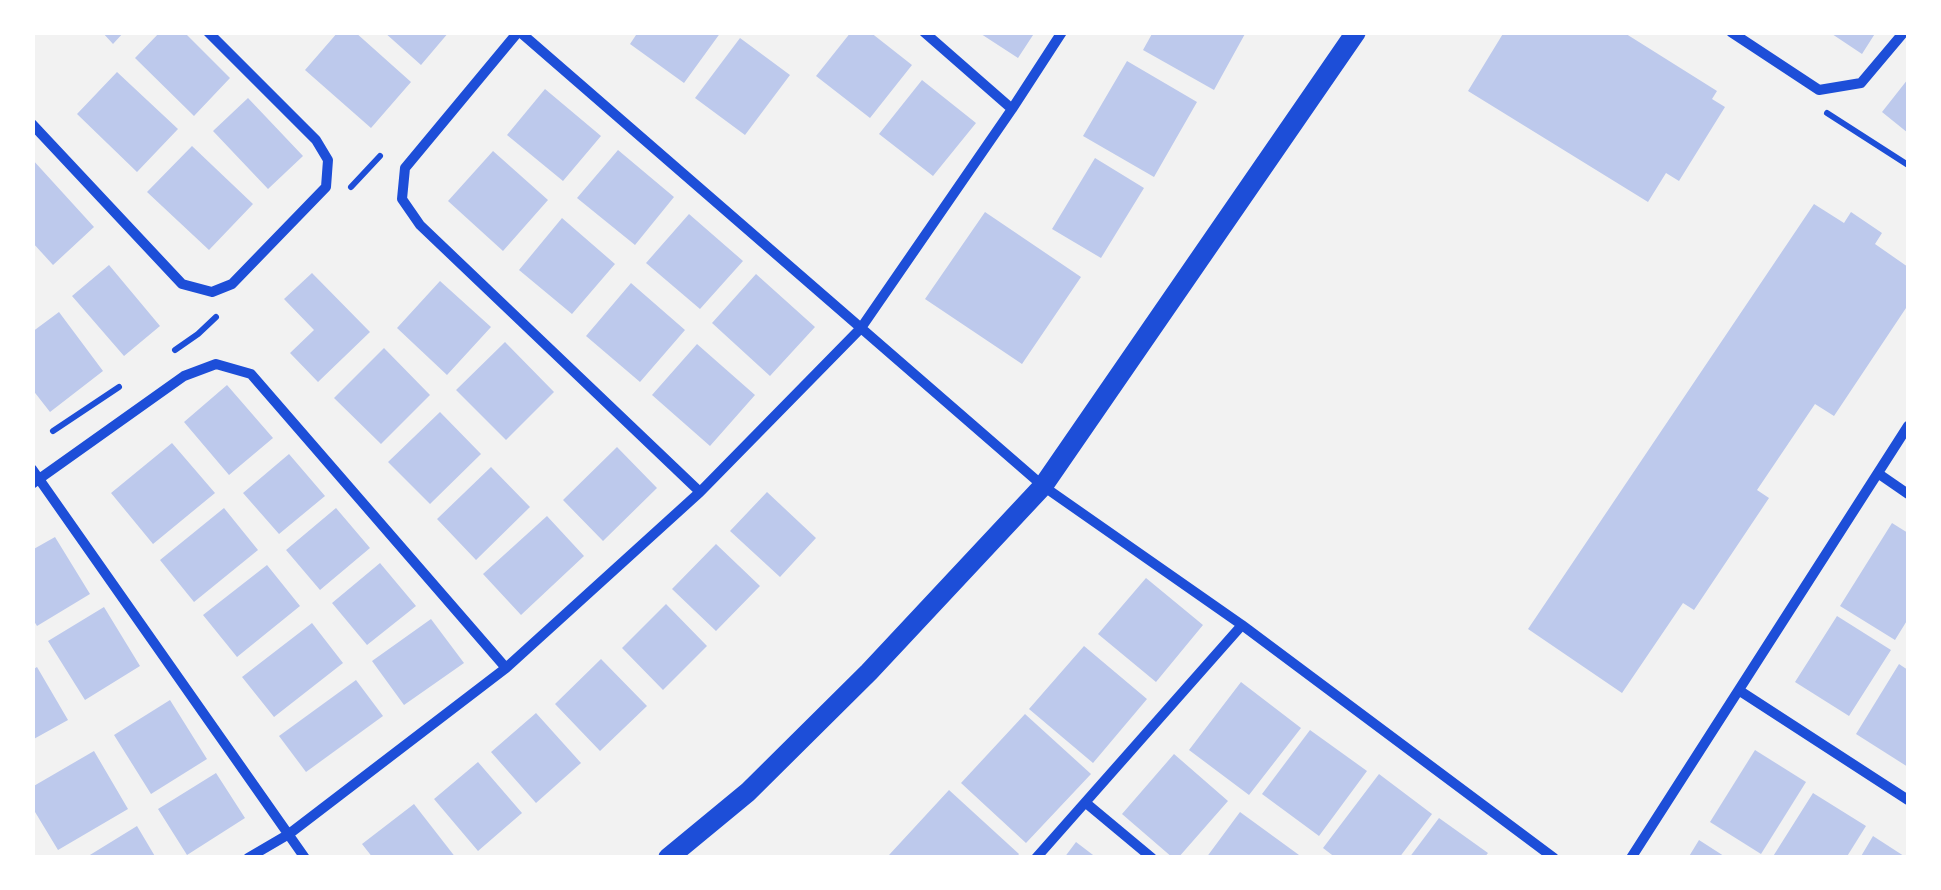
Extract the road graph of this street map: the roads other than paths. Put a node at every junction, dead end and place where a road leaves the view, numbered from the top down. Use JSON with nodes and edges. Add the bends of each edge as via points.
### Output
{"nodes":[{"id":1,"x":208,"y":32,"type":"edge"},
{"id":2,"x":519,"y":32,"type":"edge"},
{"id":3,"x":924,"y":32,"type":"edge"},
{"id":4,"x":1062,"y":32,"type":"edge"},
{"id":5,"x":1356,"y":32,"type":"edge"},
{"id":6,"x":1731,"y":32,"type":"edge"},
{"id":7,"x":1904,"y":32,"type":"edge"},
{"id":8,"x":1012,"y":108,"type":"junction"},
{"id":9,"x":32,"y":124,"type":"edge"},
{"id":10,"x":861,"y":328,"type":"junction"},
{"id":11,"x":1908,"y":426,"type":"edge"},
{"id":12,"x":1878,"y":474,"type":"junction"},
{"id":13,"x":35,"y":477,"type":"edge"},
{"id":14,"x":1044,"y":486,"type":"junction"},
{"id":15,"x":700,"y":492,"type":"junction"},
{"id":16,"x":1908,"y":494,"type":"edge"},
{"id":17,"x":1242,"y":624,"type":"junction"},
{"id":18,"x":506,"y":668,"type":"junction"},
{"id":19,"x":1740,"y":691,"type":"junction"},
{"id":20,"x":1908,"y":800,"type":"edge"},
{"id":21,"x":1086,"y":802,"type":"junction"},
{"id":22,"x":289,"y":834,"type":"junction"},
{"id":23,"x":248,"y":858,"type":"edge"},
{"id":24,"x":305,"y":858,"type":"edge"},
{"id":25,"x":668,"y":858,"type":"edge"},
{"id":26,"x":1036,"y":858,"type":"edge"},
{"id":27,"x":1152,"y":858,"type":"edge"},
{"id":28,"x":1554,"y":858,"type":"edge"},
{"id":29,"x":1631,"y":858,"type":"edge"}],
"edges":[{"from":1,"to":9,"type":"street","via":[[328,160],[326,188],[232,284],[212,292],[182,284]]},
{"from":2,"to":10,"type":"street"},
{"from":2,"to":15,"type":"street","via":[[405,168],[402,199],[420,225]]},
{"from":3,"to":8,"type":"street"},
{"from":4,"to":8,"type":"street"},
{"from":5,"to":14,"type":"main road"},
{"from":6,"to":7,"type":"street","via":[[1819,90],[1861,83]]},
{"from":8,"to":10,"type":"street"},
{"from":10,"to":14,"type":"street"},
{"from":10,"to":15,"type":"street"},
{"from":11,"to":12,"type":"street"},
{"from":12,"to":16,"type":"street"},
{"from":12,"to":19,"type":"street"},
{"from":13,"to":18,"type":"street","via":[[184,376],[216,364],[251,374]]},
{"from":13,"to":22,"type":"street"},
{"from":14,"to":17,"type":"street"},
{"from":14,"to":25,"type":"main road","via":[[748,792]]},
{"from":15,"to":18,"type":"street"},
{"from":17,"to":21,"type":"street"},
{"from":17,"to":28,"type":"street"},
{"from":18,"to":22,"type":"street"},
{"from":19,"to":20,"type":"street"},
{"from":19,"to":29,"type":"street"},
{"from":21,"to":26,"type":"street"},
{"from":21,"to":27,"type":"street"},
{"from":22,"to":23,"type":"street"},
{"from":22,"to":24,"type":"street"}]}
